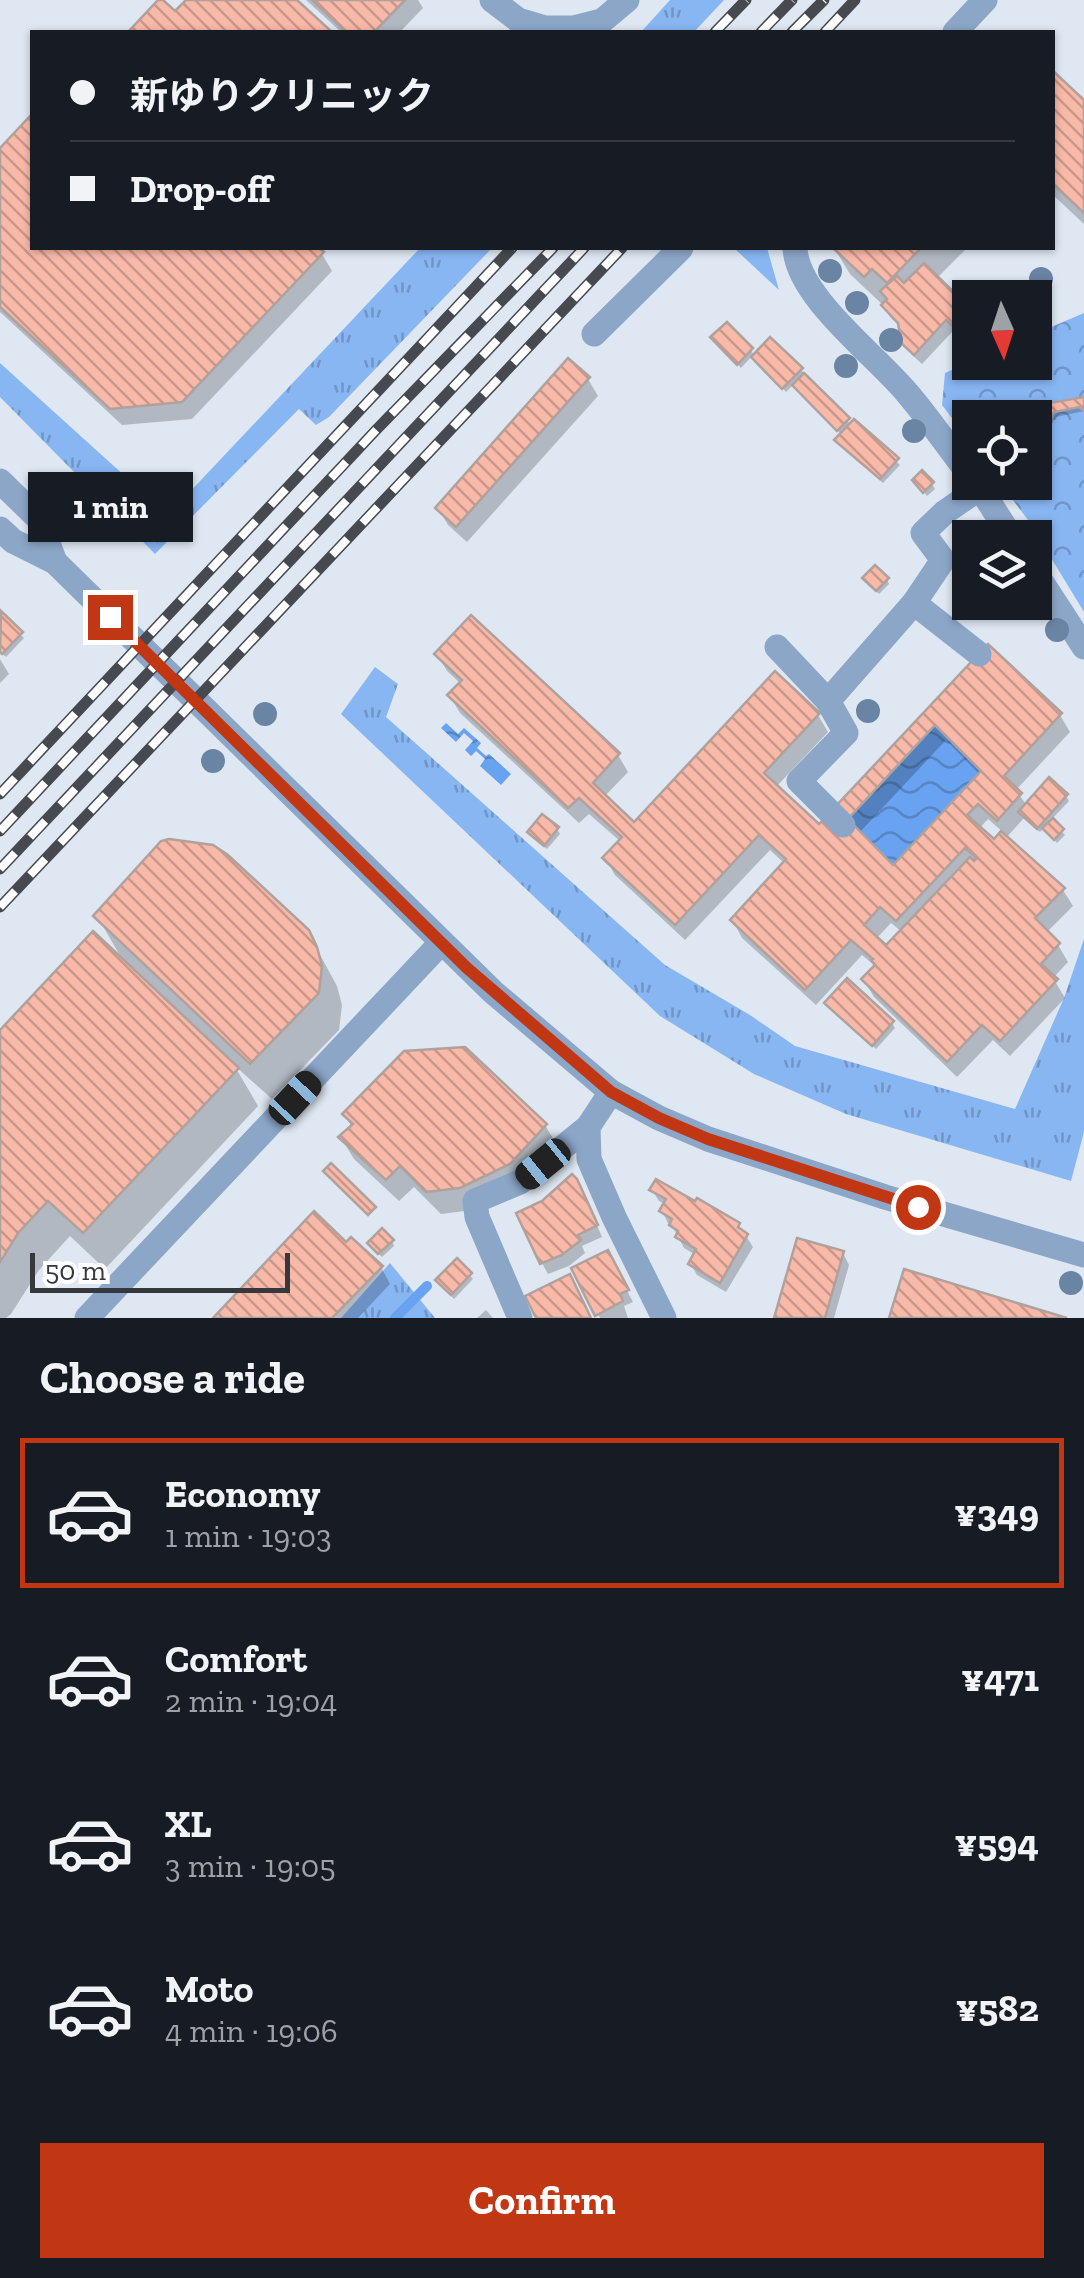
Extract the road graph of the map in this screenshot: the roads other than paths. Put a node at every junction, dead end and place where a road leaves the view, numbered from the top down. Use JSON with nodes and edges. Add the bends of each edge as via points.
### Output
{"nodes":[{"id":1,"x":492,"y":0,"type":"edge"},
{"id":2,"x":627,"y":0,"type":"edge"},
{"id":3,"x":985,"y":0,"type":"edge"},
{"id":4,"x":956,"y":30,"type":"edge"},
{"id":5,"x":678,"y":250,"type":"edge"},
{"id":6,"x":795,"y":250,"type":"edge"},
{"id":7,"x":594,"y":334,"type":"dead end"},
{"id":8,"x":952,"y":452,"type":"edge"},
{"id":9,"x":0,"y":481,"type":"edge"},
{"id":10,"x":957,"y":500,"type":"edge"},
{"id":11,"x":0,"y":529,"type":"edge"},
{"id":12,"x":55,"y":562,"type":"junction"},
{"id":13,"x":1052,"y":598,"type":"edge"},
{"id":14,"x":914,"y":603,"type":"junction"},
{"id":15,"x":1084,"y":647,"type":"edge"},
{"id":16,"x":778,"y":648,"type":"dead end"},
{"id":17,"x":979,"y":654,"type":"dead end"},
{"id":18,"x":828,"y":701,"type":"junction"},
{"id":19,"x":843,"y":824,"type":"dead end"},
{"id":20,"x":441,"y":943,"type":"junction"},
{"id":21,"x":611,"y":1092,"type":"junction"},
{"id":22,"x":588,"y":1128,"type":"junction"},
{"id":23,"x":1084,"y":1255,"type":"edge"},
{"id":24,"x":87,"y":1318,"type":"edge"},
{"id":25,"x":520,"y":1318,"type":"edge"},
{"id":26,"x":664,"y":1318,"type":"edge"}],
"edges":[{"from":1,"to":2,"type":"street","via":[[518,20],[545,28],[602,21]]},
{"from":3,"to":4,"type":"street"},
{"from":5,"to":7,"type":"street"},
{"from":6,"to":8,"type":"street","via":[[815,296],[906,391]]},
{"from":9,"to":12,"type":"street","via":[[39,519]]},
{"from":10,"to":14,"type":"street","via":[[922,533],[943,560]]},
{"from":11,"to":12,"type":"street"},
{"from":12,"to":20,"type":"street"},
{"from":13,"to":15,"type":"street"},
{"from":14,"to":17,"type":"street"},
{"from":14,"to":18,"type":"street"},
{"from":16,"to":18,"type":"street"},
{"from":18,"to":19,"type":"street","via":[[846,733],[799,781]]},
{"from":20,"to":21,"type":"street"},
{"from":20,"to":24,"type":"street"},
{"from":21,"to":22,"type":"street"},
{"from":21,"to":23,"type":"street","via":[[708,1139]]},
{"from":22,"to":25,"type":"street","via":[[520,1182],[475,1201]]},
{"from":22,"to":26,"type":"street","via":[[590,1159]]}]}
